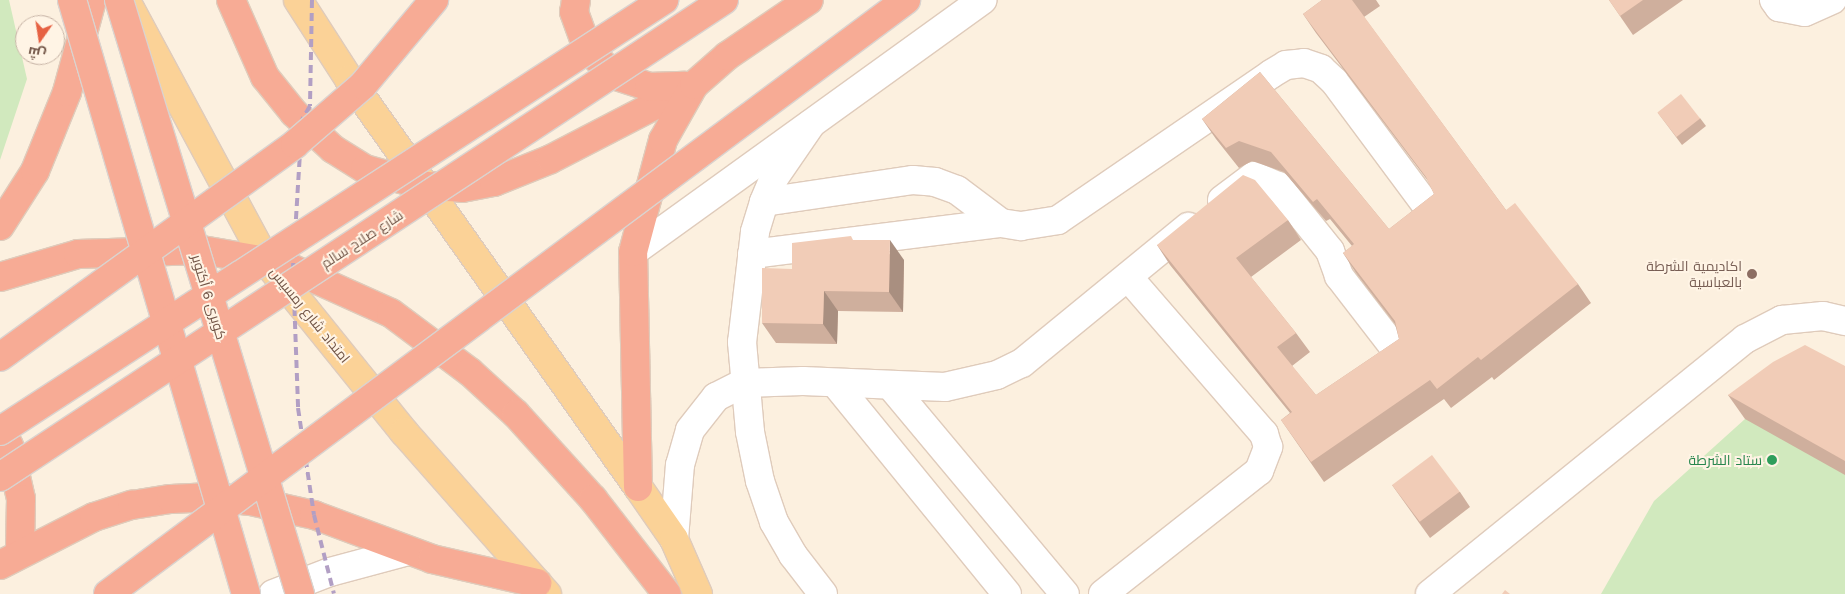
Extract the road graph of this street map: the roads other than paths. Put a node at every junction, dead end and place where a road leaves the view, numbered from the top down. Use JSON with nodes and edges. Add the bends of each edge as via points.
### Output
{"nodes":[{"id":1,"x":72,"y":0,"type":"edge"},
{"id":2,"x":92,"y":0,"type":"edge"},
{"id":3,"x":119,"y":0,"type":"edge"},
{"id":4,"x":125,"y":0,"type":"edge"},
{"id":5,"x":231,"y":0,"type":"edge"},
{"id":6,"x":298,"y":0,"type":"edge"},
{"id":7,"x":434,"y":0,"type":"edge"},
{"id":8,"x":576,"y":0,"type":"edge"},
{"id":9,"x":664,"y":0,"type":"edge"},
{"id":10,"x":724,"y":0,"type":"edge"},
{"id":11,"x":809,"y":0,"type":"edge"},
{"id":12,"x":906,"y":0,"type":"edge"},
{"id":13,"x":983,"y":0,"type":"edge"},
{"id":14,"x":1774,"y":0,"type":"edge"},
{"id":15,"x":1832,"y":0,"type":"edge"},
{"id":16,"x":694,"y":85,"type":"junction"},
{"id":17,"x":812,"y":124,"type":"junction"},
{"id":18,"x":426,"y":186,"type":"junction"},
{"id":19,"x":764,"y":202,"type":"junction"},
{"id":20,"x":1427,"y":206,"type":"edge"},
{"id":21,"x":1001,"y":223,"type":"junction"},
{"id":22,"x":0,"y":226,"type":"edge"},
{"id":23,"x":633,"y":252,"type":"junction"},
{"id":24,"x":752,"y":254,"type":"junction"},
{"id":25,"x":266,"y":261,"type":"junction"},
{"id":26,"x":1128,"y":276,"type":"junction"},
{"id":27,"x":0,"y":277,"type":"edge"},
{"id":28,"x":1845,"y":321,"type":"edge"},
{"id":29,"x":1396,"y":350,"type":"edge"},
{"id":30,"x":0,"y":357,"type":"edge"},
{"id":31,"x":744,"y":383,"type":"junction"},
{"id":32,"x":835,"y":383,"type":"junction"},
{"id":33,"x":891,"y":386,"type":"junction"},
{"id":34,"x":0,"y":430,"type":"edge"},
{"id":35,"x":0,"y":477,"type":"edge"},
{"id":36,"x":638,"y":486,"type":"junction"},
{"id":37,"x":1006,"y":524,"type":"junction"},
{"id":38,"x":674,"y":539,"type":"junction"},
{"id":39,"x":408,"y":551,"type":"junction"},
{"id":40,"x":973,"y":552,"type":"junction"},
{"id":41,"x":10,"y":559,"type":"edge"},
{"id":42,"x":542,"y":589,"type":"edge"},
{"id":43,"x":108,"y":594,"type":"edge"},
{"id":44,"x":246,"y":594,"type":"edge"},
{"id":45,"x":273,"y":594,"type":"edge"},
{"id":46,"x":300,"y":594,"type":"edge"},
{"id":47,"x":668,"y":594,"type":"edge"},
{"id":48,"x":698,"y":594,"type":"edge"},
{"id":49,"x":823,"y":594,"type":"edge"},
{"id":50,"x":1007,"y":594,"type":"edge"},
{"id":51,"x":1065,"y":594,"type":"edge"},
{"id":52,"x":1102,"y":594,"type":"edge"},
{"id":53,"x":1430,"y":594,"type":"edge"}],
"edges":[{"from":1,"to":44,"type":"highway","bridge":true},
{"from":2,"to":22,"type":"highway","via":[[67,92],[35,171]]},
{"from":3,"to":46,"type":"highway","name":"كوبرى 6 أكتوبر","bridge":true},
{"from":4,"to":25,"type":"main road","name":"امتداد شارع رمسيس"},
{"from":5,"to":18,"type":"highway","via":[[266,77],[294,113],[332,149],[365,169]]},
{"from":6,"to":18,"type":"main road","via":[[349,79]]},
{"from":7,"to":30,"type":"highway","bridge":true,"via":[[363,85],[295,144]]},
{"from":8,"to":16,"type":"highway","via":[[574,12],[587,48],[613,75],[649,87]]},
{"from":9,"to":34,"type":"highway","bridge":true},
{"from":10,"to":35,"type":"highway","name":"شارع صلاح سالم","bridge":true},
{"from":11,"to":16,"type":"highway","via":[[727,56]]},
{"from":12,"to":43,"type":"highway","bridge":true},
{"from":13,"to":17,"type":"street"},
{"from":14,"to":15,"type":"street","via":[[1778,7],[1805,12]]},
{"from":16,"to":18,"type":"highway","via":[[551,159],[494,182],[462,188]]},
{"from":16,"to":23,"type":"highway","via":[[663,140]]},
{"from":17,"to":19,"type":"street","via":[[774,178]]},
{"from":17,"to":23,"type":"street"},
{"from":18,"to":36,"type":"main road"},
{"from":19,"to":21,"type":"street","via":[[913,180],[934,182],[957,190]]},
{"from":19,"to":24,"type":"street"},
{"from":20,"to":21,"type":"street","via":[[1334,81],[1321,69],[1304,63],[1286,65],[1271,74],[1075,212],[1039,225]]},
{"from":21,"to":24,"type":"street"},
{"from":23,"to":36,"type":"highway"},
{"from":24,"to":31,"type":"street","via":[[742,342]]},
{"from":25,"to":27,"type":"highway","via":[[202,250],[78,254]]},
{"from":25,"to":42,"type":"main road","name":"امتداد شارع رمسيس","via":[[404,432]]},
{"from":25,"to":47,"type":"highway","via":[[391,313],[470,372],[516,414],[593,499]]},
{"from":26,"to":29,"type":"street","via":[[1247,180],[1262,176],[1278,186],[1330,251],[1339,276]]},
{"from":26,"to":33,"type":"street","via":[[1022,363],[997,375],[944,387]]},
{"from":26,"to":52,"type":"street","via":[[1264,434],[1268,447],[1259,471]]},
{"from":28,"to":53,"type":"street","via":[[1824,316],[1782,320],[1745,338]]},
{"from":31,"to":32,"type":"street"},
{"from":31,"to":38,"type":"street","via":[[716,397],[690,430],[680,465]]},
{"from":31,"to":49,"type":"street","via":[[760,481],[774,522],[793,556]]},
{"from":32,"to":33,"type":"street"},
{"from":32,"to":40,"type":"street"},
{"from":33,"to":37,"type":"street"},
{"from":34,"to":41,"type":"highway","via":[[9,446],[21,499]]},
{"from":36,"to":38,"type":"main road"},
{"from":37,"to":40,"type":"street"},
{"from":37,"to":51,"type":"street"},
{"from":38,"to":48,"type":"main road"},
{"from":39,"to":41,"type":"highway","via":[[314,514],[212,497],[132,505],[94,517]]},
{"from":39,"to":42,"type":"highway"},
{"from":39,"to":45,"type":"street","via":[[330,572]]},
{"from":40,"to":50,"type":"street"}]}
